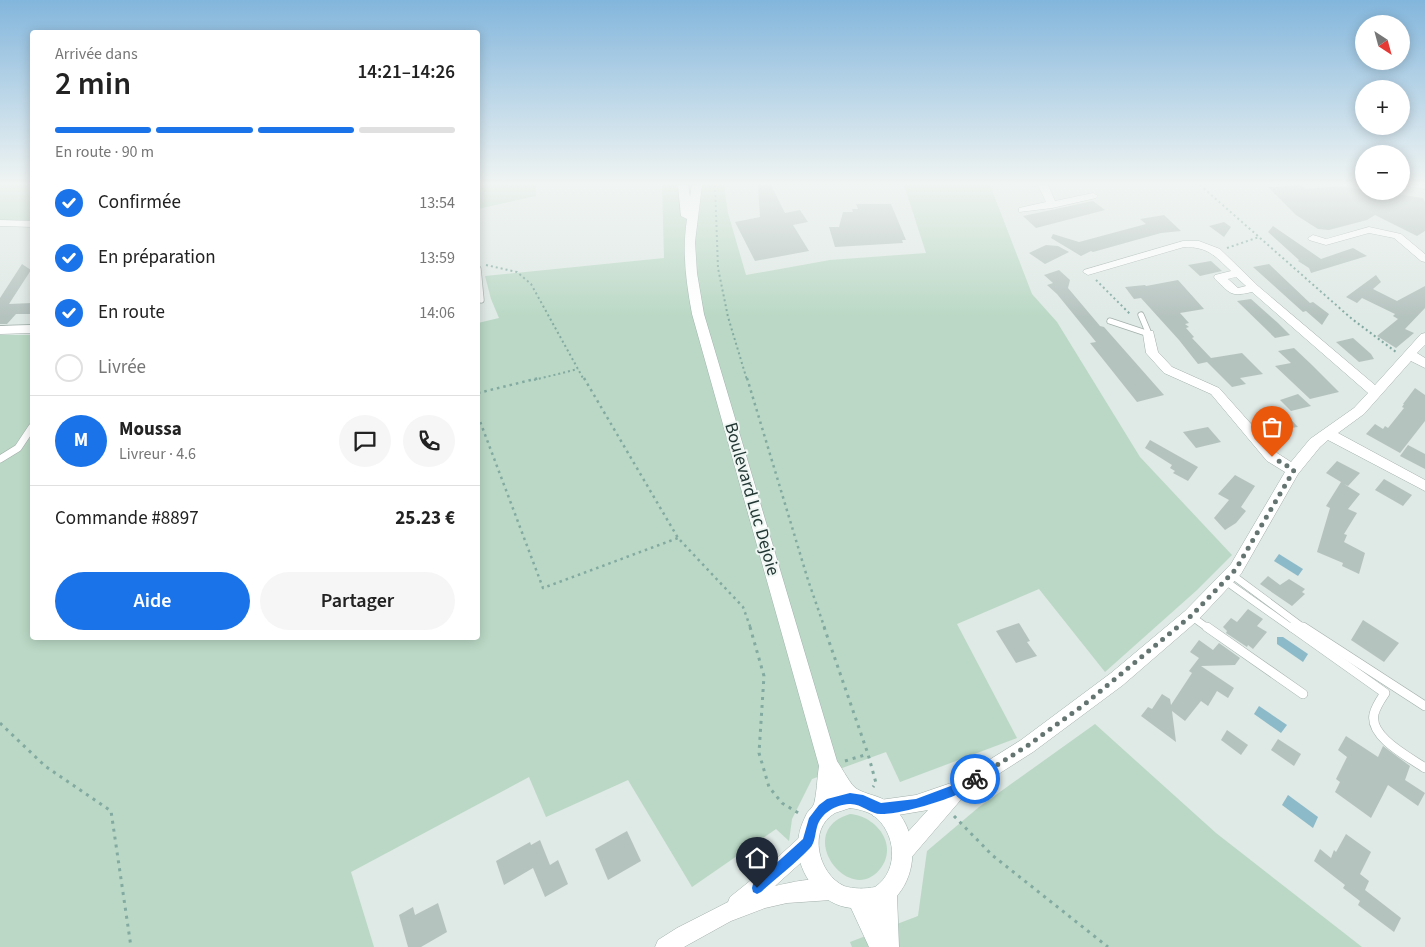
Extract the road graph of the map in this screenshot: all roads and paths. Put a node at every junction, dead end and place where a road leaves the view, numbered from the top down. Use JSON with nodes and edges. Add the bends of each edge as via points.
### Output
{"nodes":[{"id":1,"x":689,"y":229,"type":"edge"},
{"id":2,"x":717,"y":229,"type":"edge"},
{"id":3,"x":1250,"y":229,"type":"edge"},
{"id":4,"x":1259,"y":237,"type":"junction"},
{"id":5,"x":1313,"y":238,"type":"dead end"},
{"id":6,"x":1216,"y":251,"type":"junction"},
{"id":7,"x":1425,"y":259,"type":"edge"},
{"id":8,"x":484,"y":265,"type":"dead end"},
{"id":9,"x":1088,"y":272,"type":"joint"},
{"id":10,"x":1238,"y":273,"type":"junction"},
{"id":11,"x":480,"y":277,"type":"edge"},
{"id":12,"x":1254,"y":288,"type":"junction"},
{"id":13,"x":481,"y":300,"type":"dead end"},
{"id":14,"x":1141,"y":314,"type":"dead end"},
{"id":15,"x":1110,"y":321,"type":"dead end"},
{"id":16,"x":0,"y":330,"type":"edge"},
{"id":17,"x":30,"y":330,"type":"edge"},
{"id":18,"x":1149,"y":334,"type":"junction"},
{"id":19,"x":1425,"y":337,"type":"edge"},
{"id":20,"x":1407,"y":356,"type":"junction"},
{"id":21,"x":1425,"y":364,"type":"edge"},
{"id":22,"x":578,"y":369,"type":"junction"},
{"id":23,"x":1376,"y":392,"type":"junction"},
{"id":24,"x":480,"y":393,"type":"edge"},
{"id":25,"x":480,"y":421,"type":"edge"},
{"id":26,"x":30,"y":430,"type":"edge"},
{"id":27,"x":1328,"y":434,"type":"junction"},
{"id":28,"x":0,"y":459,"type":"edge"},
{"id":29,"x":1294,"y":470,"type":"junction"},
{"id":30,"x":1425,"y":486,"type":"edge"},
{"id":31,"x":678,"y":538,"type":"junction"},
{"id":32,"x":1227,"y":577,"type":"junction"},
{"id":33,"x":1191,"y":616,"type":"junction"},
{"id":34,"x":1303,"y":694,"type":"dead end"},
{"id":35,"x":1425,"y":706,"type":"edge"},
{"id":36,"x":0,"y":723,"type":"edge"},
{"id":37,"x":868,"y":754,"type":"junction"},
{"id":38,"x":829,"y":766,"type":"junction"},
{"id":39,"x":1425,"y":768,"type":"edge"},
{"id":40,"x":960,"y":788,"type":"junction"},
{"id":41,"x":864,"y":803,"type":"junction"},
{"id":42,"x":944,"y":806,"type":"junction"},
{"id":43,"x":818,"y":815,"type":"junction"},
{"id":44,"x":808,"y":842,"type":"junction"},
{"id":45,"x":903,"y":852,"type":"junction"},
{"id":46,"x":831,"y":890,"type":"junction"},
{"id":47,"x":886,"y":892,"type":"junction"},
{"id":48,"x":858,"y":900,"type":"junction"},
{"id":49,"x":729,"y":911,"type":"junction"},
{"id":50,"x":131,"y":947,"type":"edge"},
{"id":51,"x":665,"y":947,"type":"edge"},
{"id":52,"x":880,"y":947,"type":"edge"},
{"id":53,"x":888,"y":947,"type":"edge"},
{"id":54,"x":1108,"y":947,"type":"edge"}],
"edges":[{"from":1,"to":38,"type":"main road","name":"Boulevard Luc Dejoie","via":[[691,272],[698,314]]},
{"from":2,"to":37,"type":"path","via":[[718,268],[728,317],[808,580]]},
{"from":3,"to":4,"type":"path"},
{"from":4,"to":6,"type":"path"},
{"from":4,"to":20,"type":"path","via":[[1370,335]]},
{"from":5,"to":7,"type":"street","via":[[1326,242],[1369,230],[1397,236]]},
{"from":6,"to":9,"type":"street","via":[[1199,244],[1183,244]]},
{"from":6,"to":10,"type":"street"},
{"from":8,"to":22,"type":"path","via":[[517,272],[531,284]]},
{"from":9,"to":18,"type":"path"},
{"from":10,"to":12,"type":"street"},
{"from":10,"to":12,"type":"street","via":[[1219,277],[1236,292]]},
{"from":11,"to":13,"type":"lane"},
{"from":12,"to":23,"type":"street"},
{"from":14,"to":18,"type":"lane"},
{"from":15,"to":18,"type":"lane"},
{"from":16,"to":17,"type":"street"},
{"from":18,"to":29,"type":"street","via":[[1152,353],[1168,370],[1215,391],[1272,457]]},
{"from":19,"to":20,"type":"street"},
{"from":20,"to":21,"type":"street"},
{"from":20,"to":23,"type":"street"},
{"from":22,"to":24,"type":"path"},
{"from":22,"to":31,"type":"path"},
{"from":23,"to":27,"type":"street","via":[[1359,411]]},
{"from":25,"to":31,"type":"path","via":[[543,588]]},
{"from":26,"to":28,"type":"lane","via":[[18,448]]},
{"from":27,"to":29,"type":"street","via":[[1315,443]]},
{"from":27,"to":30,"type":"street"},
{"from":29,"to":32,"type":"street","via":[[1244,558]]},
{"from":31,"to":43,"type":"path","via":[[743,607],[764,676],[759,753],[770,787],[782,803]]},
{"from":32,"to":33,"type":"street"},
{"from":32,"to":35,"type":"lane"},
{"from":32,"to":39,"type":"lane","via":[[1385,693],[1373,714],[1376,729],[1389,743]]},
{"from":33,"to":34,"type":"lane"},
{"from":33,"to":40,"type":"street","via":[[1085,704],[1027,746]]},
{"from":36,"to":50,"type":"path","via":[[45,766],[111,811]]},
{"from":37,"to":38,"type":"path"},
{"from":37,"to":41,"type":"path","via":[[876,783]]},
{"from":38,"to":41,"type":"main road","name":"Boulevard Luc Dejoie"},
{"from":38,"to":43,"type":"main road","name":"Boulevard Luc Dejoie"},
{"from":40,"to":41,"type":"street","via":[[916,804]]},
{"from":40,"to":42,"type":"street"},
{"from":41,"to":43,"type":"main road","via":[[831,803]]},
{"from":41,"to":45,"type":"main road","via":[[896,828]]},
{"from":42,"to":45,"type":"street"},
{"from":42,"to":54,"type":"path","via":[[992,855]]},
{"from":43,"to":44,"type":"main road"},
{"from":44,"to":46,"type":"main road","via":[[813,868]]},
{"from":44,"to":49,"type":"street"},
{"from":45,"to":47,"type":"main road","via":[[897,879]]},
{"from":46,"to":48,"type":"main road"},
{"from":46,"to":49,"type":"street","via":[[779,893]]},
{"from":47,"to":48,"type":"main road"},
{"from":47,"to":53,"type":"main road"},
{"from":48,"to":52,"type":"main road"},
{"from":49,"to":51,"type":"street"}]}
